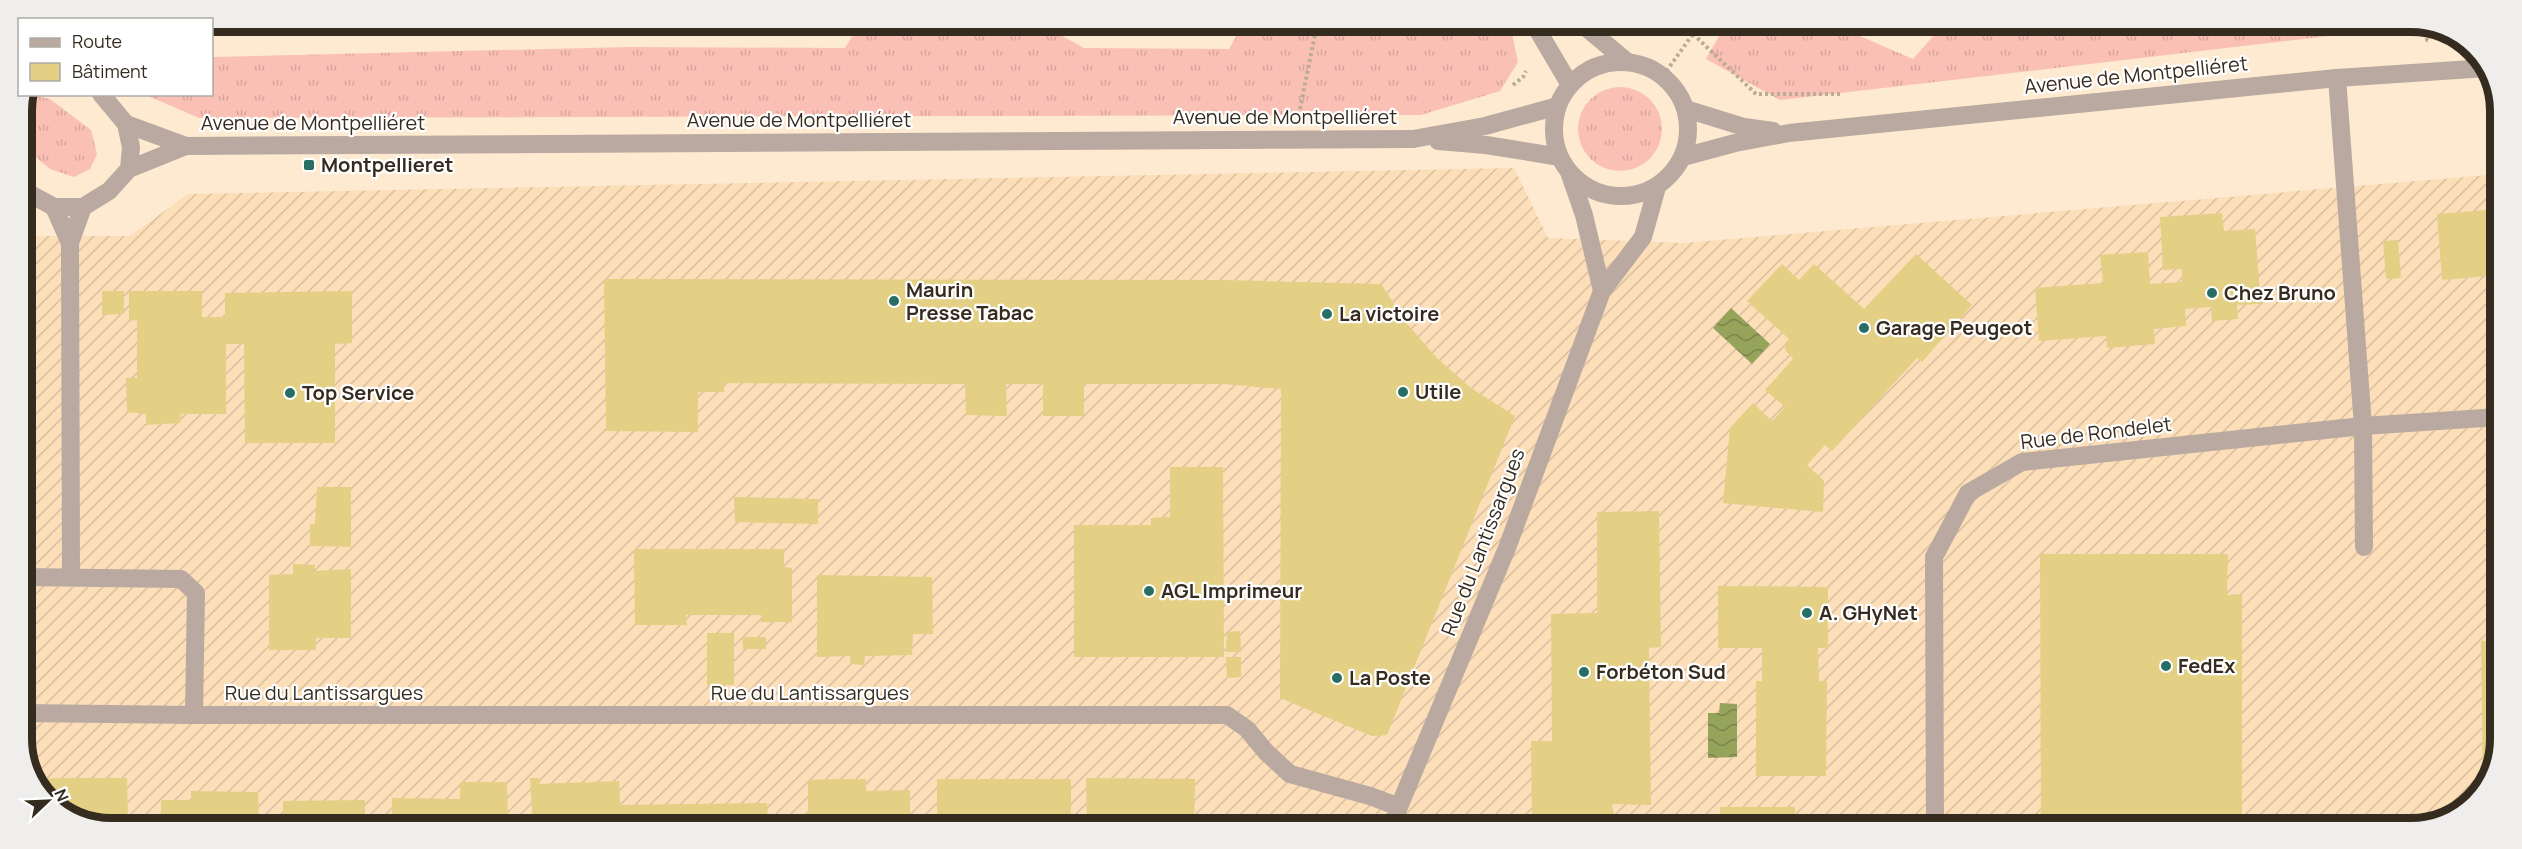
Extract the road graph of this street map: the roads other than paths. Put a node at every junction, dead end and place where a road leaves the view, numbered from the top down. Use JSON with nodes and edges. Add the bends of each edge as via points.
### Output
{"nodes":[{"id":1,"x":1539,"y":32,"type":"edge"},
{"id":2,"x":1592,"y":32,"type":"edge"},
{"id":3,"x":1626,"y":61,"type":"junction"},
{"id":4,"x":2478,"y":69,"type":"edge"},
{"id":5,"x":2337,"y":78,"type":"junction"},
{"id":6,"x":1569,"y":85,"type":"junction"},
{"id":7,"x":103,"y":96,"type":"edge"},
{"id":8,"x":1558,"y":106,"type":"junction"},
{"id":9,"x":1686,"y":109,"type":"junction"},
{"id":10,"x":126,"y":124,"type":"junction"},
{"id":11,"x":1790,"y":134,"type":"junction"},
{"id":12,"x":1413,"y":139,"type":"junction"},
{"id":13,"x":186,"y":146,"type":"junction"},
{"id":14,"x":1683,"y":157,"type":"junction"},
{"id":15,"x":1564,"y":165,"type":"junction"},
{"id":16,"x":129,"y":170,"type":"junction"},
{"id":17,"x":1657,"y":187,"type":"junction"},
{"id":18,"x":32,"y":195,"type":"edge"},
{"id":19,"x":54,"y":207,"type":"junction"},
{"id":20,"x":83,"y":207,"type":"junction"},
{"id":21,"x":70,"y":243,"type":"junction"},
{"id":22,"x":1602,"y":291,"type":"junction"},
{"id":23,"x":2490,"y":418,"type":"edge"},
{"id":24,"x":2363,"y":426,"type":"junction"},
{"id":25,"x":2364,"y":546,"type":"dead end"},
{"id":26,"x":71,"y":576,"type":"junction"},
{"id":27,"x":32,"y":577,"type":"edge"},
{"id":28,"x":32,"y":713,"type":"edge"},
{"id":29,"x":194,"y":715,"type":"junction"},
{"id":30,"x":1399,"y":807,"type":"junction"},
{"id":31,"x":1394,"y":818,"type":"edge"},
{"id":32,"x":1935,"y":818,"type":"edge"}],
"edges":[{"from":1,"to":6,"type":"street"},
{"from":2,"to":3,"type":"street"},
{"from":3,"to":6,"type":"street","via":[[1605,63],[1586,71]]},
{"from":3,"to":9,"type":"street","via":[[1663,76]]},
{"from":4,"to":5,"type":"street","name":"Avenue de Montpelliéret"},
{"from":5,"to":11,"type":"street","name":"Avenue de Montpelliéret"},
{"from":5,"to":24,"type":"street"},
{"from":6,"to":8,"type":"street"},
{"from":7,"to":10,"type":"street"},
{"from":8,"to":12,"type":"street","name":"Avenue de Montpelliéret","via":[[1485,126]]},
{"from":8,"to":15,"type":"street","via":[[1554,140]]},
{"from":9,"to":11,"type":"street","name":"Avenue de Montpelliéret","via":[[1744,127]]},
{"from":9,"to":14,"type":"street","via":[[1688,141]]},
{"from":10,"to":13,"type":"street","name":"Avenue de Montpelliéret"},
{"from":10,"to":16,"type":"street","via":[[131,147]]},
{"from":11,"to":14,"type":"street","name":"Avenue de Montpelliéret"},
{"from":12,"to":13,"type":"street","name":"Avenue de Montpelliéret"},
{"from":12,"to":15,"type":"street","name":"Avenue de Montpelliéret","via":[[1486,145]]},
{"from":13,"to":16,"type":"street","name":"Avenue de Montpelliéret"},
{"from":14,"to":17,"type":"street"},
{"from":15,"to":17,"type":"street","via":[[1583,185],[1600,194],[1620,197]]},
{"from":15,"to":22,"type":"street","via":[[1584,214]]},
{"from":16,"to":20,"type":"street","via":[[109,192]]},
{"from":17,"to":22,"type":"street","name":"Rue du Lantissargues","via":[[1643,237]]},
{"from":18,"to":19,"type":"street"},
{"from":19,"to":20,"type":"street"},
{"from":19,"to":21,"type":"street"},
{"from":20,"to":21,"type":"street"},
{"from":21,"to":26,"type":"street"},
{"from":22,"to":30,"type":"street","name":"Rue du Lantissargues","via":[[1507,548]]},
{"from":23,"to":24,"type":"street","name":"Rue de Rondelet"},
{"from":24,"to":25,"type":"street"},
{"from":24,"to":32,"type":"street","name":"Rue de Rondelet","via":[[2022,462],[1968,493],[1934,557]]},
{"from":26,"to":27,"type":"street"},
{"from":26,"to":29,"type":"street","via":[[181,579],[196,593]]},
{"from":28,"to":29,"type":"street","name":"Rue du Lantissargues"},
{"from":29,"to":30,"type":"street","name":"Rue du Lantissargues","via":[[1227,715],[1247,729],[1290,774]]},
{"from":30,"to":31,"type":"street","name":"Rue du Lantissargues"}]}
